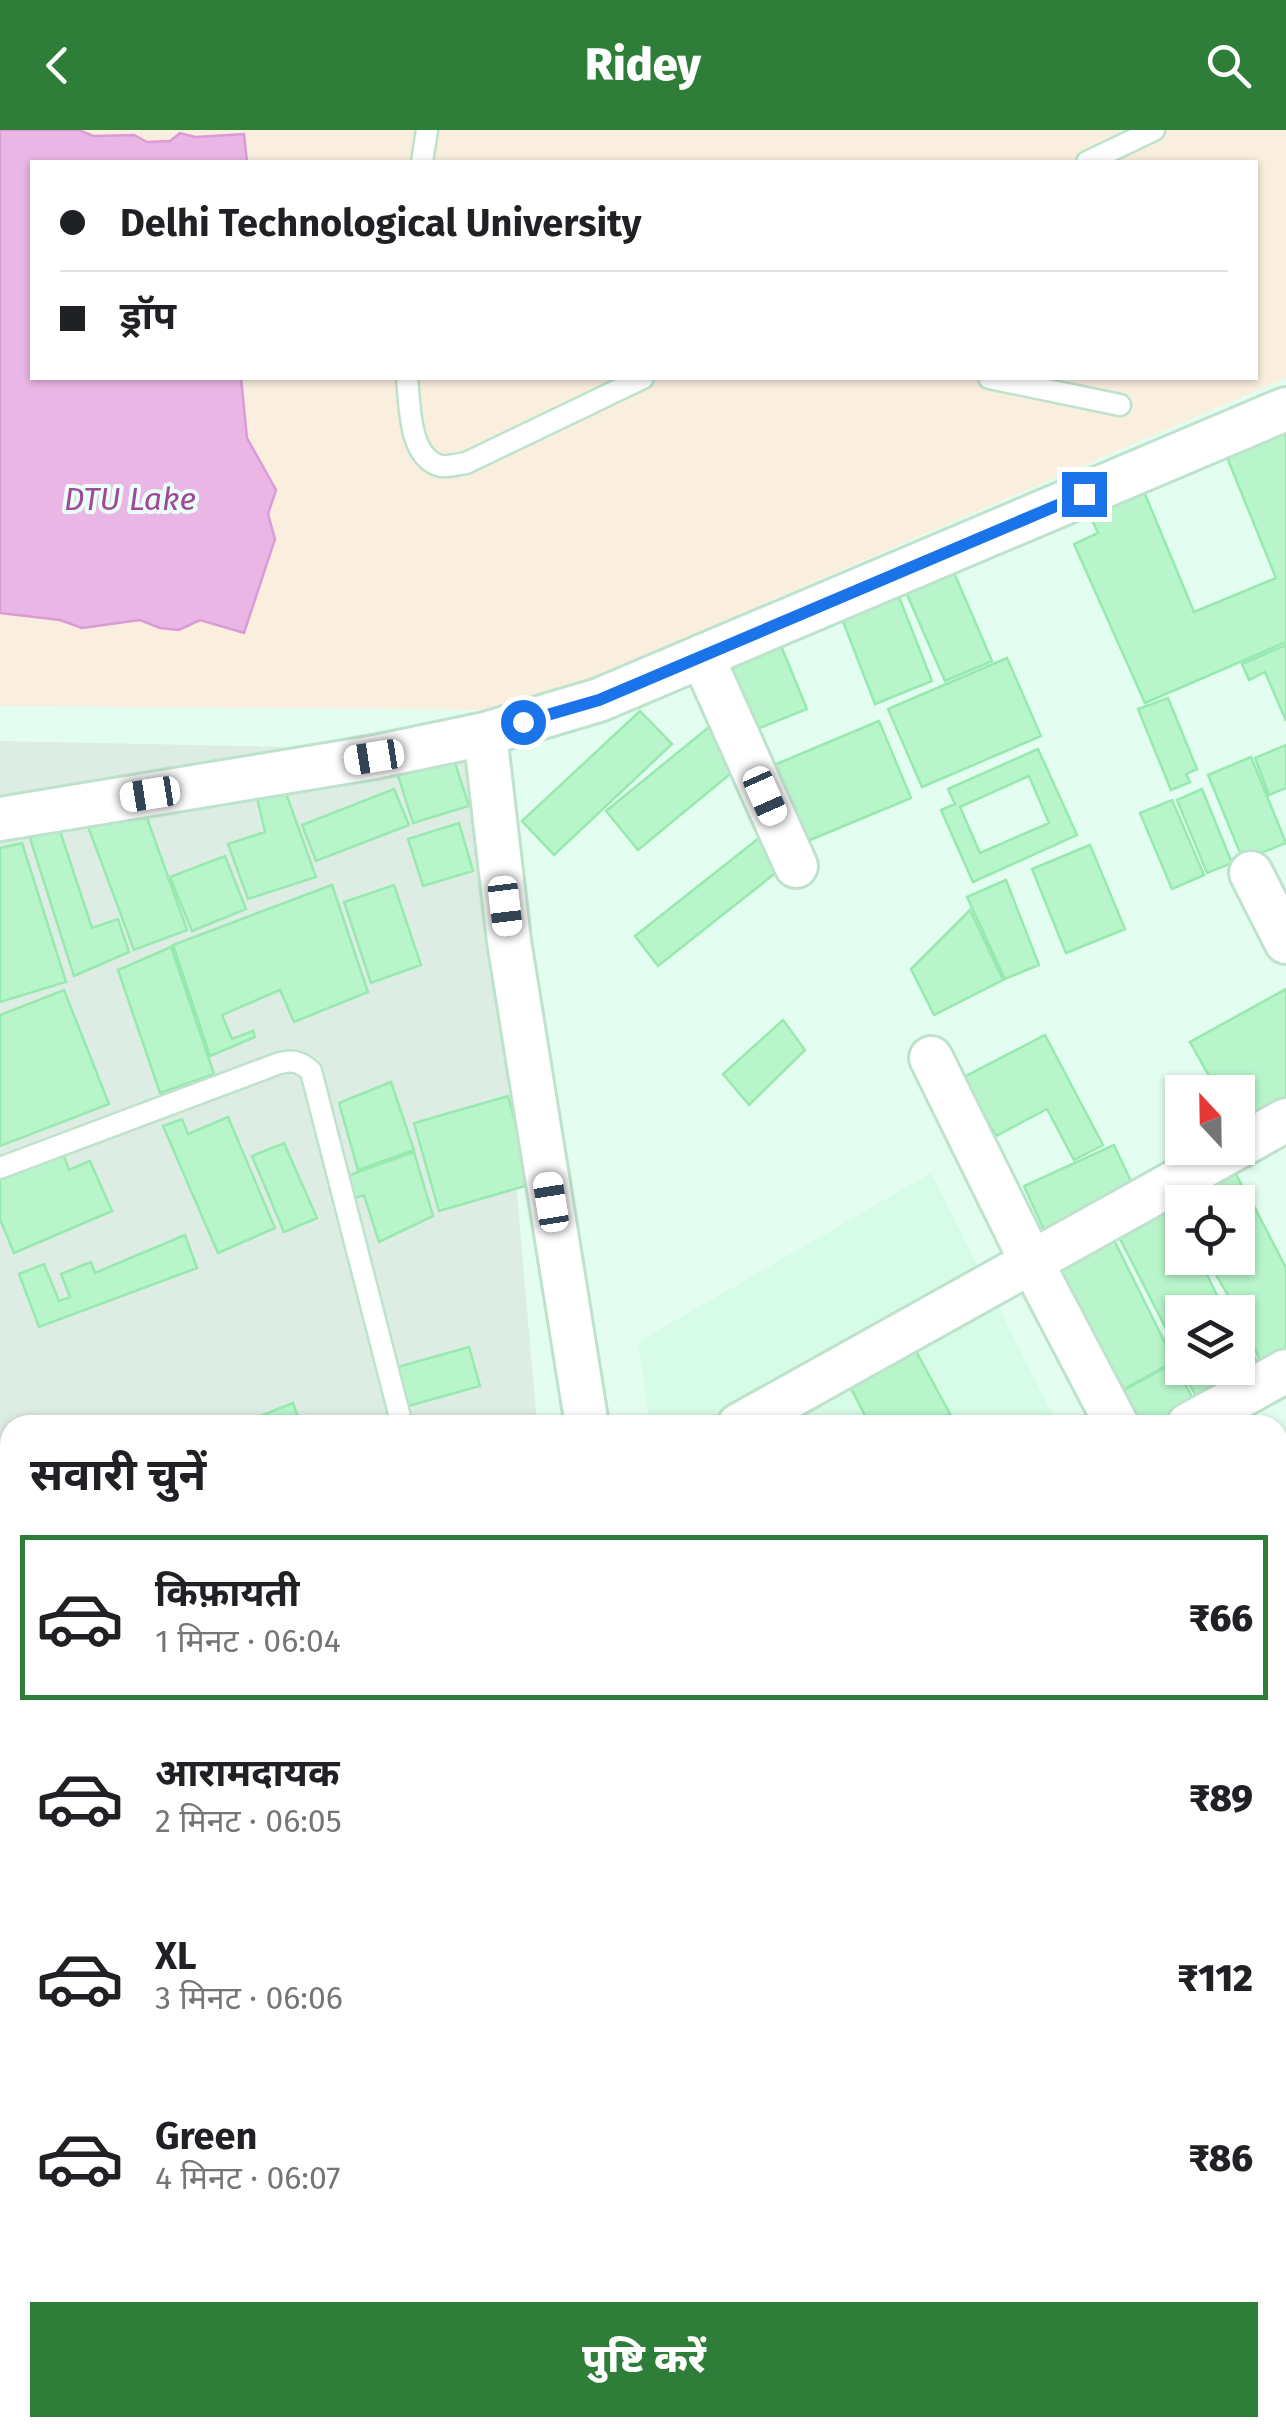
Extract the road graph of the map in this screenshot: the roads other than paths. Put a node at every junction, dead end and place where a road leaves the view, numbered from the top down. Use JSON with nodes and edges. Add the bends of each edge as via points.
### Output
{"nodes":[{"id":1,"x":427,"y":130,"type":"edge"},
{"id":2,"x":1154,"y":130,"type":"edge"},
{"id":3,"x":422,"y":160,"type":"edge"},
{"id":4,"x":1091,"y":160,"type":"edge"},
{"id":5,"x":407,"y":380,"type":"edge"},
{"id":6,"x":639,"y":380,"type":"edge"},
{"id":7,"x":999,"y":380,"type":"edge"},
{"id":8,"x":1120,"y":405,"type":"dead end"},
{"id":9,"x":1286,"y":409,"type":"edge"},
{"id":10,"x":702,"y":656,"type":"junction"},
{"id":11,"x":485,"y":734,"type":"junction"},
{"id":12,"x":0,"y":819,"type":"edge"},
{"id":13,"x":796,"y":866,"type":"dead end"},
{"id":14,"x":1251,"y":874,"type":"dead end"},
{"id":15,"x":1286,"y":942,"type":"edge"},
{"id":16,"x":932,"y":1058,"type":"dead end"},
{"id":17,"x":1286,"y":1120,"type":"edge"},
{"id":18,"x":1255,"y":1137,"type":"edge"},
{"id":19,"x":1204,"y":1165,"type":"edge"},
{"id":20,"x":0,"y":1168,"type":"edge"},
{"id":21,"x":1031,"y":1261,"type":"junction"},
{"id":22,"x":1286,"y":1371,"type":"edge"},
{"id":23,"x":399,"y":1415,"type":"edge"},
{"id":24,"x":586,"y":1415,"type":"edge"},
{"id":25,"x":758,"y":1415,"type":"edge"},
{"id":26,"x":1112,"y":1415,"type":"edge"},
{"id":27,"x":1206,"y":1415,"type":"edge"}],
"edges":[{"from":1,"to":3,"type":"lane"},
{"from":2,"to":4,"type":"lane"},
{"from":5,"to":6,"type":"lane","via":[[423,454],[441,466],[466,463]]},
{"from":7,"to":8,"type":"lane"},
{"from":9,"to":10,"type":"street"},
{"from":10,"to":11,"type":"street","via":[[599,700]]},
{"from":10,"to":13,"type":"street"},
{"from":11,"to":12,"type":"street"},
{"from":11,"to":24,"type":"street","via":[[509,941]]},
{"from":14,"to":15,"type":"street"},
{"from":16,"to":21,"type":"street"},
{"from":17,"to":18,"type":"street"},
{"from":19,"to":21,"type":"street"},
{"from":20,"to":23,"type":"lane","via":[[277,1064],[302,1063],[311,1072]]},
{"from":21,"to":25,"type":"street"},
{"from":21,"to":26,"type":"street"},
{"from":22,"to":27,"type":"street"}]}
